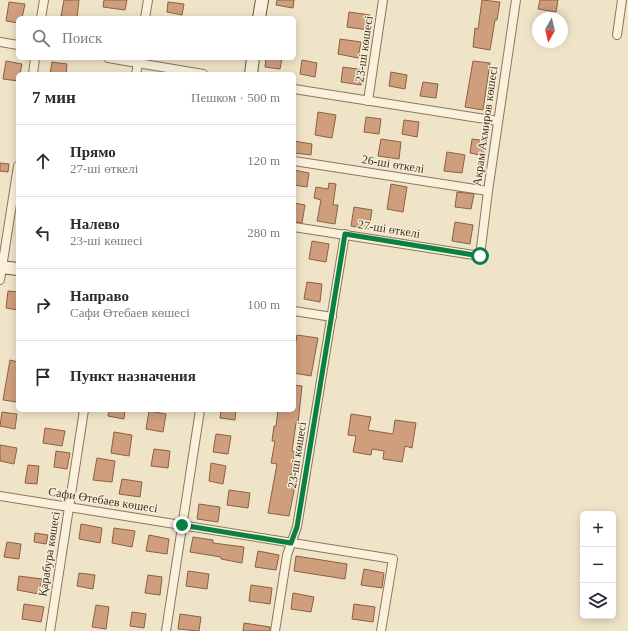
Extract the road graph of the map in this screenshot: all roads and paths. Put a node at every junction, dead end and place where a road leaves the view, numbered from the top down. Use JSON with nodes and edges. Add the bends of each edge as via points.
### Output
{"nodes":[{"id":1,"x":44,"y":0,"type":"edge"},
{"id":2,"x":148,"y":0,"type":"edge"},
{"id":3,"x":262,"y":0,"type":"edge"},
{"id":4,"x":383,"y":0,"type":"edge"},
{"id":5,"x":516,"y":0,"type":"edge"},
{"id":6,"x":622,"y":0,"type":"edge"},
{"id":7,"x":41,"y":16,"type":"edge"},
{"id":8,"x":145,"y":16,"type":"edge"},
{"id":9,"x":259,"y":16,"type":"edge"},
{"id":10,"x":617,"y":35,"type":"dead end"},
{"id":11,"x":0,"y":42,"type":"edge"},
{"id":12,"x":16,"y":45,"type":"edge"},
{"id":13,"x":35,"y":60,"type":"edge"},
{"id":14,"x":139,"y":60,"type":"edge"},
{"id":15,"x":253,"y":60,"type":"edge"},
{"id":16,"x":32,"y":72,"type":"edge"},
{"id":17,"x":136,"y":72,"type":"edge"},
{"id":18,"x":194,"y":72,"type":"edge"},
{"id":19,"x":251,"y":72,"type":"edge"},
{"id":20,"x":296,"y":89,"type":"edge"},
{"id":21,"x":368,"y":101,"type":"junction"},
{"id":22,"x":498,"y":121,"type":"junction"},
{"id":23,"x":296,"y":161,"type":"edge"},
{"id":24,"x":16,"y":178,"type":"edge"},
{"id":25,"x":488,"y":191,"type":"junction"},
{"id":26,"x":296,"y":227,"type":"edge"},
{"id":27,"x":345,"y":234,"type":"junction"},
{"id":28,"x":480,"y":256,"type":"joint"},
{"id":29,"x":1,"y":267,"type":"edge"},
{"id":30,"x":16,"y":270,"type":"edge"},
{"id":31,"x":0,"y":280,"type":"edge"},
{"id":32,"x":296,"y":311,"type":"edge"},
{"id":33,"x":332,"y":317,"type":"junction"},
{"id":34,"x":84,"y":412,"type":"edge"},
{"id":35,"x":200,"y":412,"type":"edge"},
{"id":36,"x":0,"y":496,"type":"edge"},
{"id":37,"x":69,"y":507,"type":"junction"},
{"id":38,"x":182,"y":525,"type":"junction"},
{"id":39,"x":291,"y":543,"type":"junction"},
{"id":40,"x":50,"y":631,"type":"edge"},
{"id":41,"x":166,"y":631,"type":"edge"},
{"id":42,"x":275,"y":631,"type":"edge"},
{"id":43,"x":381,"y":631,"type":"edge"}],
"edges":[{"from":1,"to":7,"type":"street"},
{"from":2,"to":8,"type":"street"},
{"from":3,"to":9,"type":"street"},
{"from":4,"to":21,"type":"street","name":"23-шi көшесi"},
{"from":5,"to":22,"type":"street","name":"Акрам Ахмиров көшесі"},
{"from":6,"to":10,"type":"street"},
{"from":11,"to":12,"type":"street"},
{"from":13,"to":16,"type":"street"},
{"from":14,"to":17,"type":"street"},
{"from":14,"to":18,"type":"street"},
{"from":15,"to":19,"type":"street"},
{"from":20,"to":21,"type":"street"},
{"from":21,"to":22,"type":"street"},
{"from":22,"to":25,"type":"street","name":"Акрам Ахмиров көшесі"},
{"from":23,"to":25,"type":"street","name":"26-ші өткелі"},
{"from":24,"to":29,"type":"street"},
{"from":25,"to":28,"type":"street","name":"Акрам Ахмиров көшесі"},
{"from":26,"to":27,"type":"street","name":"27-ші өткелі"},
{"from":27,"to":28,"type":"street","name":"27-ші өткелі"},
{"from":27,"to":33,"type":"street","name":"23-шi көшесi"},
{"from":29,"to":30,"type":"street"},
{"from":29,"to":31,"type":"street"},
{"from":32,"to":33,"type":"street"},
{"from":33,"to":39,"type":"street","name":"23-шi көшесi","via":[[297,527]]},
{"from":34,"to":37,"type":"street","name":"Қарабура көшесі"},
{"from":35,"to":38,"type":"street"},
{"from":36,"to":37,"type":"street","name":"Сафи Өтебаев көшесі"},
{"from":37,"to":38,"type":"street","name":"Сафи Өтебаев көшесі"},
{"from":37,"to":40,"type":"street","name":"Қарабура көшесі"},
{"from":38,"to":39,"type":"street","name":"Сафи Өтебаев көшесі"},
{"from":38,"to":41,"type":"street"},
{"from":39,"to":42,"type":"street","name":"23-шi көшесi"},
{"from":39,"to":43,"type":"street","name":"Сафи Өтебаев көшесі","via":[[393,559]]}]}
